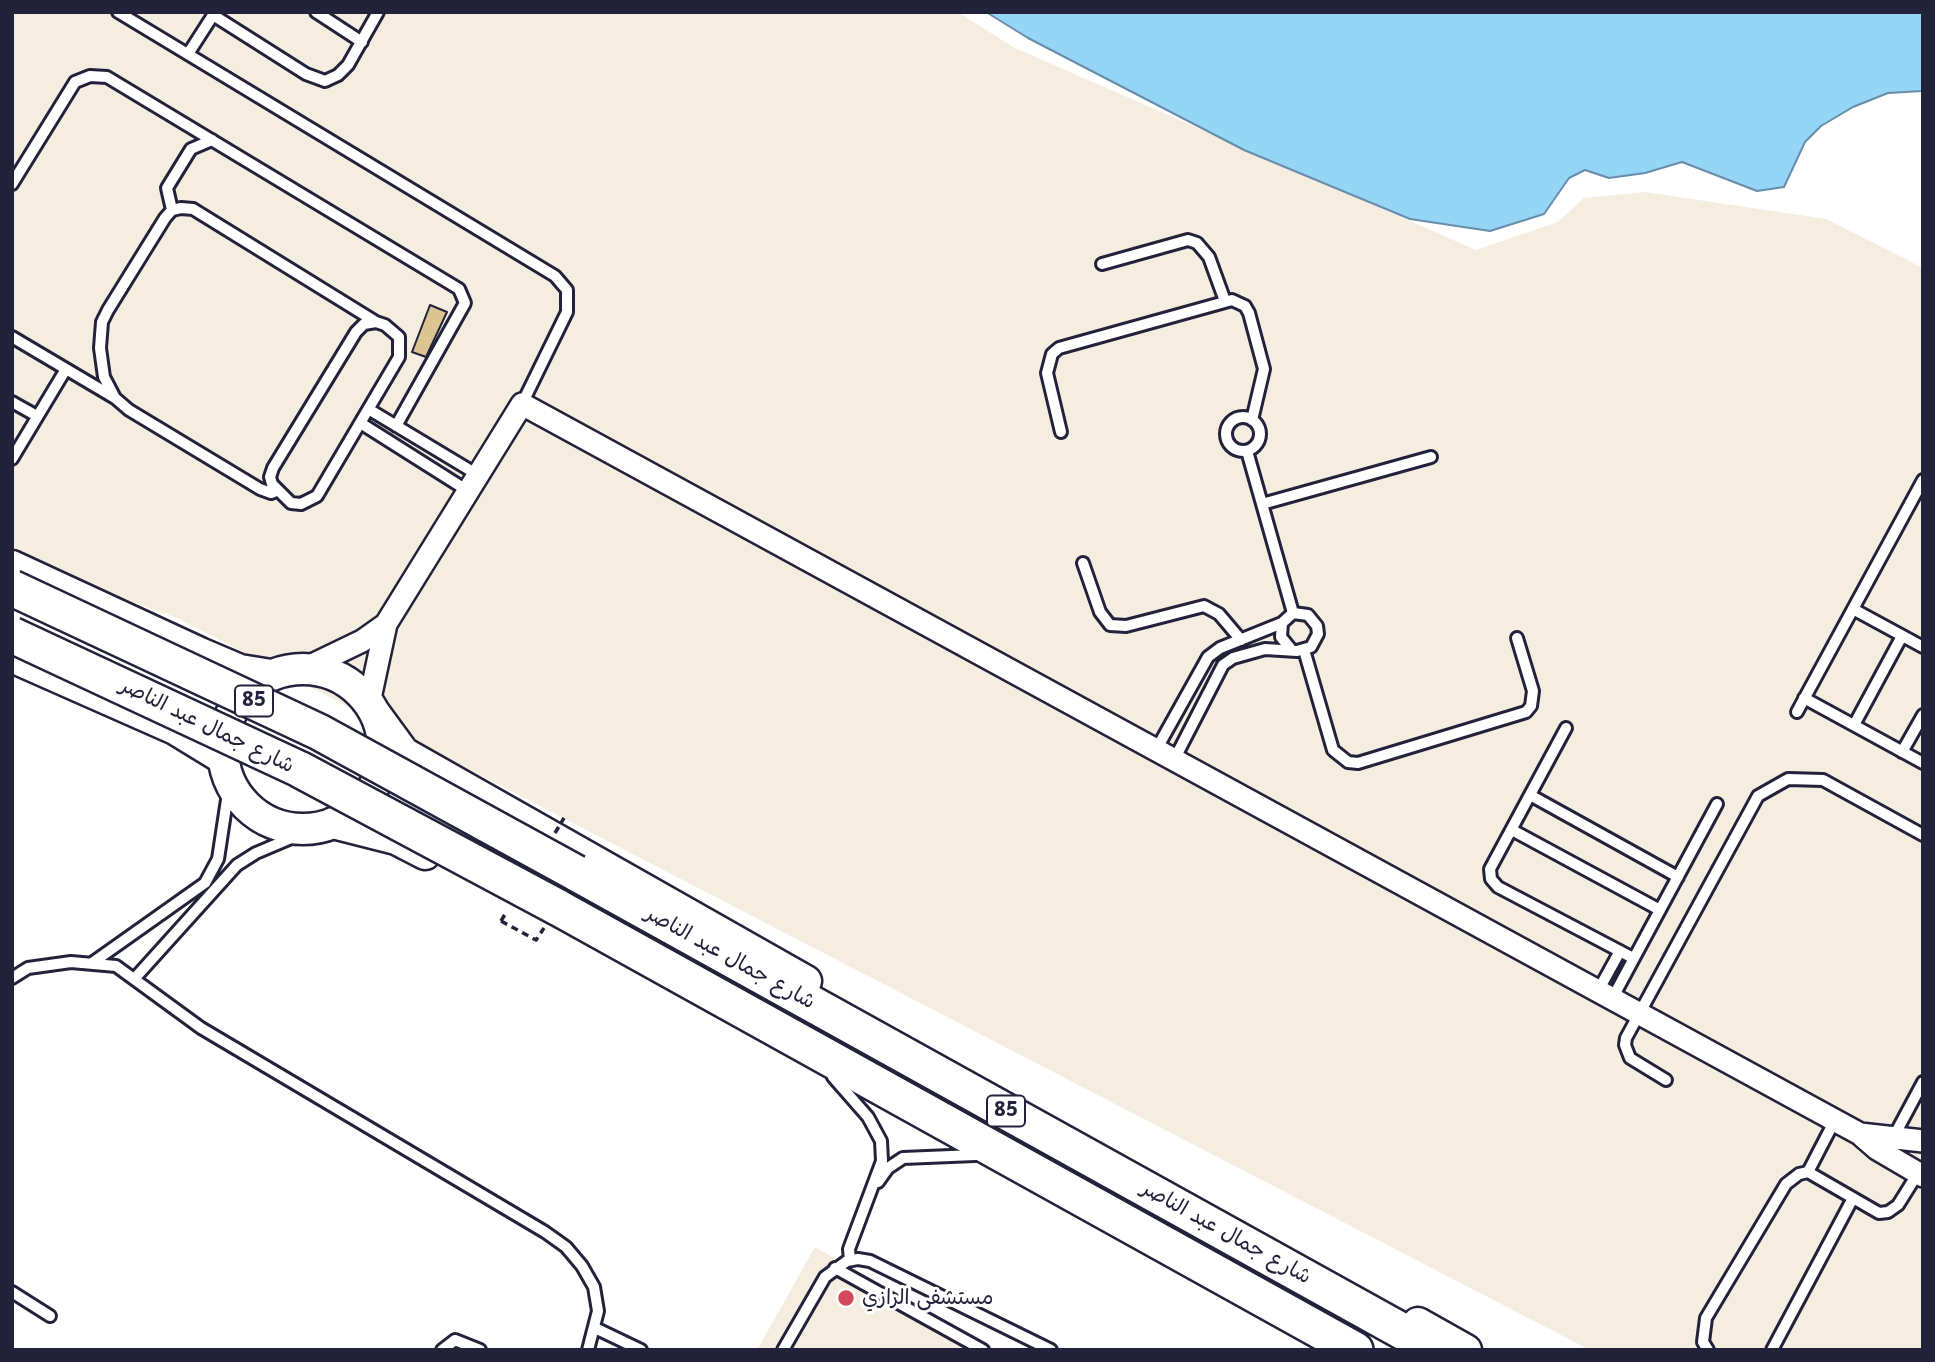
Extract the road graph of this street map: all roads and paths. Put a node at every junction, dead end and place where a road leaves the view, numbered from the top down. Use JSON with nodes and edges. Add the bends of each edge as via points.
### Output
{"nodes":[{"id":1,"x":118,"y":12,"type":"edge"},
{"id":2,"x":316,"y":12,"type":"edge"},
{"id":3,"x":379,"y":12,"type":"edge"},
{"id":4,"x":214,"y":14,"type":"edge"},
{"id":5,"x":362,"y":41,"type":"junction"},
{"id":6,"x":188,"y":54,"type":"junction"},
{"id":7,"x":212,"y":140,"type":"junction"},
{"id":8,"x":12,"y":184,"type":"edge"},
{"id":9,"x":172,"y":210,"type":"junction"},
{"id":10,"x":1102,"y":264,"type":"dead end"},
{"id":11,"x":1225,"y":301,"type":"junction"},
{"id":12,"x":376,"y":322,"type":"junction"},
{"id":13,"x":12,"y":337,"type":"edge"},
{"id":14,"x":66,"y":369,"type":"junction"},
{"id":15,"x":115,"y":398,"type":"junction"},
{"id":16,"x":12,"y":402,"type":"edge"},
{"id":17,"x":522,"y":404,"type":"junction"},
{"id":18,"x":370,"y":410,"type":"junction"},
{"id":19,"x":37,"y":416,"type":"junction"},
{"id":20,"x":1252,"y":420,"type":"junction"},
{"id":21,"x":362,"y":424,"type":"junction"},
{"id":22,"x":396,"y":426,"type":"junction"},
{"id":23,"x":1061,"y":432,"type":"dead end"},
{"id":24,"x":1247,"y":451,"type":"junction"},
{"id":25,"x":1431,"y":457,"type":"dead end"},
{"id":26,"x":12,"y":459,"type":"edge"},
{"id":27,"x":1923,"y":480,"type":"edge"},
{"id":28,"x":473,"y":483,"type":"junction"},
{"id":29,"x":276,"y":491,"type":"junction"},
{"id":30,"x":1262,"y":504,"type":"junction"},
{"id":31,"x":1083,"y":563,"type":"dead end"},
{"id":32,"x":12,"y":566,"type":"edge"},
{"id":33,"x":12,"y":588,"type":"edge"},
{"id":34,"x":1853,"y":608,"type":"junction"},
{"id":35,"x":1293,"y":614,"type":"junction"},
{"id":36,"x":1282,"y":623,"type":"junction"},
{"id":37,"x":386,"y":624,"type":"junction"},
{"id":38,"x":12,"y":635,"type":"edge"},
{"id":39,"x":1902,"y":636,"type":"junction"},
{"id":40,"x":1517,"y":638,"type":"dead end"},
{"id":41,"x":1241,"y":640,"type":"junction"},
{"id":42,"x":1923,"y":647,"type":"edge"},
{"id":43,"x":1290,"y":648,"type":"junction"},
{"id":44,"x":1304,"y":650,"type":"junction"},
{"id":45,"x":12,"y":657,"type":"edge"},
{"id":46,"x":306,"y":668,"type":"junction"},
{"id":47,"x":271,"y":675,"type":"junction"},
{"id":48,"x":1804,"y":698,"type":"junction"},
{"id":49,"x":372,"y":708,"type":"junction"},
{"id":50,"x":1797,"y":712,"type":"dead end"},
{"id":51,"x":1923,"y":715,"type":"edge"},
{"id":52,"x":1854,"y":725,"type":"junction"},
{"id":53,"x":1566,"y":729,"type":"dead end"},
{"id":54,"x":1902,"y":752,"type":"junction"},
{"id":55,"x":1165,"y":755,"type":"junction"},
{"id":56,"x":1923,"y":763,"type":"edge"},
{"id":57,"x":227,"y":770,"type":"junction"},
{"id":58,"x":1530,"y":795,"type":"junction"},
{"id":59,"x":1717,"y":804,"type":"dead end"},
{"id":60,"x":324,"y":825,"type":"junction"},
{"id":61,"x":1512,"y":830,"type":"junction"},
{"id":62,"x":1923,"y":835,"type":"edge"},
{"id":63,"x":1678,"y":877,"type":"junction"},
{"id":64,"x":1660,"y":910,"type":"junction"},
{"id":65,"x":501,"y":921,"type":"dead end"},
{"id":66,"x":536,"y":940,"type":"dead end"},
{"id":67,"x":1620,"y":951,"type":"junction"},
{"id":68,"x":1633,"y":958,"type":"junction"},
{"id":69,"x":92,"y":963,"type":"junction"},
{"id":70,"x":12,"y":968,"type":"edge"},
{"id":71,"x":28,"y":968,"type":"junction"},
{"id":72,"x":12,"y":978,"type":"edge"},
{"id":73,"x":135,"y":978,"type":"junction"},
{"id":74,"x":1605,"y":995,"type":"junction"},
{"id":75,"x":1639,"y":1014,"type":"junction"},
{"id":76,"x":833,"y":1077,"type":"junction"},
{"id":77,"x":1666,"y":1080,"type":"dead end"},
{"id":78,"x":1923,"y":1082,"type":"edge"},
{"id":79,"x":1835,"y":1120,"type":"junction"},
{"id":80,"x":1860,"y":1134,"type":"junction"},
{"id":81,"x":1893,"y":1138,"type":"junction"},
{"id":82,"x":1923,"y":1141,"type":"edge"},
{"id":83,"x":975,"y":1155,"type":"junction"},
{"id":84,"x":1808,"y":1172,"type":"junction"},
{"id":85,"x":1920,"y":1174,"type":"edge"},
{"id":86,"x":873,"y":1190,"type":"junction"},
{"id":87,"x":1853,"y":1198,"type":"junction"},
{"id":88,"x":850,"y":1260,"type":"junction"},
{"id":89,"x":835,"y":1268,"type":"junction"},
{"id":90,"x":12,"y":1292,"type":"edge"},
{"id":91,"x":50,"y":1316,"type":"dead end"},
{"id":92,"x":595,"y":1328,"type":"junction"},
{"id":93,"x":442,"y":1350,"type":"edge"},
{"id":94,"x":480,"y":1350,"type":"edge"},
{"id":95,"x":587,"y":1350,"type":"edge"},
{"id":96,"x":641,"y":1350,"type":"edge"},
{"id":97,"x":783,"y":1350,"type":"edge"},
{"id":98,"x":983,"y":1350,"type":"edge"},
{"id":99,"x":1051,"y":1350,"type":"edge"},
{"id":100,"x":1326,"y":1350,"type":"edge"},
{"id":101,"x":1355,"y":1350,"type":"edge"},
{"id":102,"x":1436,"y":1350,"type":"edge"},
{"id":103,"x":1466,"y":1350,"type":"edge"},
{"id":104,"x":1708,"y":1350,"type":"edge"},
{"id":105,"x":1772,"y":1350,"type":"edge"}],
"edges":[{"from":1,"to":6,"type":"lane"},
{"from":2,"to":5,"type":"lane"},
{"from":3,"to":5,"type":"lane"},
{"from":4,"to":5,"type":"lane","via":[[306,74],[325,81],[348,65]]},
{"from":4,"to":6,"type":"lane"},
{"from":6,"to":17,"type":"lane","via":[[555,276],[568,290],[567,312]]},
{"from":7,"to":8,"type":"lane","via":[[107,77],[90,76],[75,82]]},
{"from":7,"to":9,"type":"lane","via":[[191,149],[167,188]]},
{"from":7,"to":22,"type":"lane","via":[[459,289],[465,303]]},
{"from":9,"to":12,"type":"lane","via":[[193,209]]},
{"from":9,"to":15,"type":"lane","via":[[102,322],[101,361]]},
{"from":10,"to":11,"type":"lane","via":[[1188,240],[1209,257]]},
{"from":11,"to":20,"type":"lane","via":[[1245,306],[1262,359],[1264,380]]},
{"from":11,"to":23,"type":"lane","via":[[1059,348],[1052,354],[1047,373]]},
{"from":12,"to":18,"type":"lane","via":[[393,330],[401,346]]},
{"from":12,"to":29,"type":"lane","via":[[356,332],[273,468],[270,477]]},
{"from":13,"to":14,"type":"lane"},
{"from":14,"to":15,"type":"lane"},
{"from":14,"to":19,"type":"lane"},
{"from":15,"to":29,"type":"lane","via":[[260,489]]},
{"from":16,"to":19,"type":"lane"},
{"from":17,"to":28,"type":"street"},
{"from":17,"to":55,"type":"street"},
{"from":18,"to":21,"type":"lane"},
{"from":18,"to":22,"type":"lane"},
{"from":19,"to":26,"type":"lane"},
{"from":20,"to":24,"type":"lane","via":[[1260,437]]},
{"from":20,"to":24,"type":"lane","via":[[1239,418],[1227,432],[1235,449]]},
{"from":21,"to":28,"type":"lane"},
{"from":21,"to":29,"type":"lane","via":[[317,496],[301,505]]},
{"from":22,"to":28,"type":"lane"},
{"from":24,"to":30,"type":"lane"},
{"from":25,"to":30,"type":"lane"},
{"from":27,"to":34,"type":"lane"},
{"from":28,"to":37,"type":"street"},
{"from":30,"to":35,"type":"lane"},
{"from":31,"to":41,"type":"lane","via":[[1100,612],[1110,625],[1126,626],[1204,606],[1219,614]]},
{"from":32,"to":47,"type":"main road","via":[[240,670]]},
{"from":33,"to":102,"type":"highway","name":"شارع جمال عبد الناصر","number":"85","bridge":true,"via":[[319,732]]},
{"from":34,"to":39,"type":"lane"},
{"from":34,"to":48,"type":"lane"},
{"from":35,"to":36,"type":"lane"},
{"from":35,"to":44,"type":"lane","via":[[1308,615],[1317,626],[1316,641]]},
{"from":36,"to":41,"type":"lane"},
{"from":36,"to":43,"type":"lane","via":[[1281,637]]},
{"from":37,"to":46,"type":"street"},
{"from":37,"to":49,"type":"street"},
{"from":38,"to":101,"type":"highway","name":"شارع جمال عبد الناصر","number":"85","bridge":true,"via":[[299,769],[473,860]]},
{"from":39,"to":42,"type":"lane"},
{"from":39,"to":52,"type":"lane"},
{"from":40,"to":44,"type":"lane","via":[[1533,691],[1526,712],[1357,763],[1348,762],[1334,750]]},
{"from":41,"to":55,"type":"lane","via":[[1220,648],[1203,663]]},
{"from":43,"to":44,"type":"lane"},
{"from":43,"to":55,"type":"lane","via":[[1233,657],[1223,665]]},
{"from":45,"to":57,"type":"main road","via":[[176,729]]},
{"from":46,"to":47,"type":"main road"},
{"from":46,"to":49,"type":"main road","via":[[337,676]]},
{"from":47,"to":57,"type":"main road","via":[[253,685],[233,709],[223,738]]},
{"from":48,"to":50,"type":"lane"},
{"from":48,"to":52,"type":"lane"},
{"from":49,"to":60,"type":"main road","via":[[383,744],[378,777],[360,805]]},
{"from":49,"to":103,"type":"main road","via":[[404,753],[456,784]]},
{"from":51,"to":54,"type":"lane"},
{"from":52,"to":54,"type":"lane"},
{"from":53,"to":58,"type":"lane"},
{"from":54,"to":56,"type":"lane"},
{"from":55,"to":74,"type":"street"},
{"from":57,"to":60,"type":"main road","via":[[246,804],[268,821],[296,828]]},
{"from":57,"to":69,"type":"lane","via":[[218,859],[205,883]]},
{"from":58,"to":61,"type":"lane"},
{"from":58,"to":63,"type":"lane"},
{"from":59,"to":63,"type":"lane"},
{"from":60,"to":73,"type":"lane","via":[[237,865]]},
{"from":60,"to":76,"type":"main road","via":[[396,839]]},
{"from":61,"to":64,"type":"lane"},
{"from":61,"to":67,"type":"lane","via":[[1490,869],[1494,884]]},
{"from":62,"to":75,"type":"lane","via":[[1823,780],[1788,779],[1767,788],[1751,805]]},
{"from":63,"to":64,"type":"lane"},
{"from":64,"to":68,"type":"lane"},
{"from":65,"to":66,"type":"path"},
{"from":67,"to":68,"type":"lane"},
{"from":67,"to":74,"type":"lane"},
{"from":68,"to":74,"type":"lane"},
{"from":69,"to":71,"type":"lane"},
{"from":69,"to":73,"type":"lane","via":[[116,966]]},
{"from":70,"to":71,"type":"lane"},
{"from":71,"to":72,"type":"lane"},
{"from":73,"to":92,"type":"lane","via":[[201,1028],[566,1247],[594,1287]]},
{"from":74,"to":75,"type":"street"},
{"from":75,"to":77,"type":"lane","via":[[1626,1038],[1626,1052]]},
{"from":75,"to":79,"type":"street"},
{"from":76,"to":83,"type":"main road"},
{"from":76,"to":86,"type":"lane","via":[[868,1117],[881,1141],[882,1161]]},
{"from":78,"to":81,"type":"lane"},
{"from":79,"to":80,"type":"street"},
{"from":79,"to":84,"type":"lane"},
{"from":80,"to":81,"type":"street"},
{"from":80,"to":85,"type":"street"},
{"from":81,"to":82,"type":"street"},
{"from":83,"to":86,"type":"lane","via":[[903,1158],[888,1168]]},
{"from":83,"to":100,"type":"main road"},
{"from":84,"to":87,"type":"lane"},
{"from":84,"to":104,"type":"lane","via":[[1786,1184],[1706,1318],[1703,1342]]},
{"from":85,"to":87,"type":"lane","via":[[1888,1212],[1879,1213]]},
{"from":86,"to":88,"type":"lane","via":[[849,1249]]},
{"from":87,"to":105,"type":"lane"},
{"from":88,"to":89,"type":"lane"},
{"from":88,"to":99,"type":"lane","via":[[870,1261]]},
{"from":89,"to":97,"type":"lane","via":[[818,1287]]},
{"from":89,"to":98,"type":"lane"},
{"from":90,"to":91,"type":"lane"},
{"from":92,"to":95,"type":"lane"},
{"from":92,"to":96,"type":"lane"},
{"from":93,"to":94,"type":"lane","via":[[455,1340]]}]}
